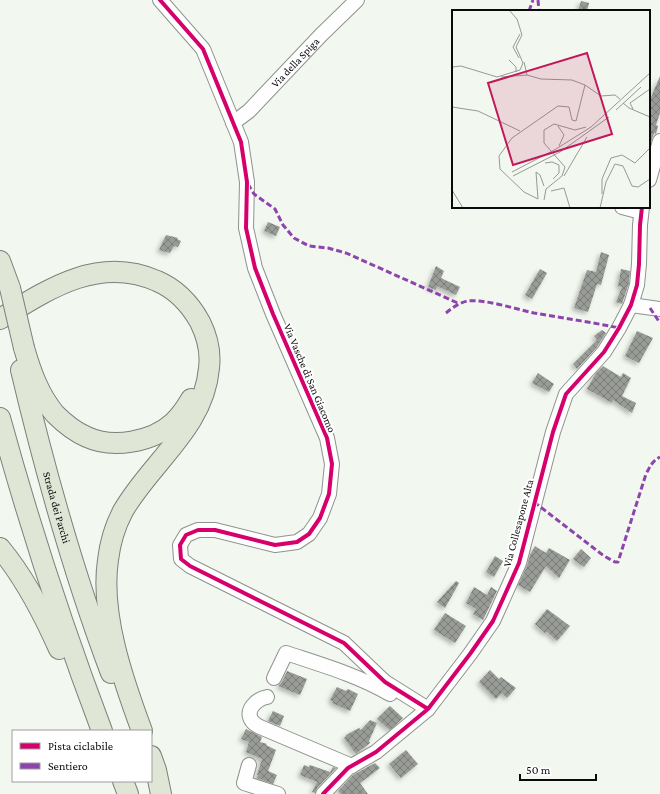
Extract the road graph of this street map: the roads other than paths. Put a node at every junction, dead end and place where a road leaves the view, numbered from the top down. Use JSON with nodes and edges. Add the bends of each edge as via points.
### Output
{"nodes":[{"id":1,"x":160,"y":0,"type":"edge"},
{"id":2,"x":357,"y":0,"type":"edge"},
{"id":3,"x":233,"y":123,"type":"junction"},
{"id":4,"x":660,"y":141,"type":"edge"},
{"id":5,"x":650,"y":176,"type":"edge"},
{"id":6,"x":629,"y":208,"type":"edge"},
{"id":7,"x":642,"y":210,"type":"edge"},
{"id":8,"x":0,"y":261,"type":"edge"},
{"id":9,"x":4,"y":286,"type":"edge"},
{"id":10,"x":631,"y":305,"type":"junction"},
{"id":11,"x":660,"y":309,"type":"edge"},
{"id":12,"x":0,"y":319,"type":"edge"},
{"id":13,"x":0,"y":330,"type":"edge"},
{"id":14,"x":20,"y":349,"type":"junction"},
{"id":15,"x":0,"y":418,"type":"edge"},
{"id":16,"x":0,"y":548,"type":"edge"},
{"id":17,"x":274,"y":678,"type":"dead end"},
{"id":18,"x":267,"y":697,"type":"dead end"},
{"id":19,"x":425,"y":711,"type":"junction"},
{"id":20,"x":96,"y":730,"type":"edge"},
{"id":21,"x":102,"y":730,"type":"edge"},
{"id":22,"x":132,"y":730,"type":"edge"},
{"id":23,"x":142,"y":730,"type":"edge"},
{"id":24,"x":268,"y":737,"type":"dead end"},
{"id":25,"x":152,"y":759,"type":"edge"},
{"id":26,"x":249,"y":765,"type":"dead end"},
{"id":27,"x":350,"y":767,"type":"junction"},
{"id":28,"x":123,"y":782,"type":"edge"},
{"id":29,"x":152,"y":782,"type":"edge"},
{"id":30,"x":128,"y":794,"type":"edge"},
{"id":31,"x":156,"y":794,"type":"edge"},
{"id":32,"x":161,"y":794,"type":"edge"},
{"id":33,"x":278,"y":794,"type":"edge"},
{"id":34,"x":323,"y":794,"type":"edge"}],
"edges":[{"from":1,"to":3,"type":"street","name":"Via Vasche di San Giacomo","via":[[203,49]]},
{"from":2,"to":3,"type":"street","name":"Via della Spiga","via":[[249,111]]},
{"from":3,"to":19,"type":"street","name":"Via Vasche di San Giacomo","via":[[241,142],[247,182],[246,228],[255,268],[327,438],[332,464],[329,494],[320,518],[309,534],[297,542],[275,545],[215,530],[198,530],[186,535],[180,545],[181,559],[190,566],[344,643],[385,682]]},
{"from":4,"to":5,"type":"street"},
{"from":6,"to":7,"type":"street"},
{"from":7,"to":10,"type":"street","name":"Via Collesapone Alta","via":[[637,285]]},
{"from":8,"to":9,"type":"highway","name":"Strada dei Parchi"},
{"from":9,"to":14,"type":"highway","name":"Strada dei Parchi"},
{"from":10,"to":11,"type":"street"},
{"from":10,"to":19,"type":"street","name":"Via Collesapone Alta","via":[[604,352],[566,394],[553,432],[519,564],[492,621],[470,654]]},
{"from":12,"to":23,"type":"highway","via":[[67,281],[109,271],[130,272],[157,280],[178,293],[204,329],[210,360],[204,393],[197,411],[186,430],[123,512],[114,533],[108,559],[106,583],[109,614],[121,666]]},
{"from":13,"to":14,"type":"highway","via":[[75,289],[108,282],[140,285],[156,291],[171,301],[191,328],[197,345],[197,382],[191,399],[172,424],[156,434],[139,440],[107,442],[88,438],[72,429],[55,414],[37,386]]},
{"from":14,"to":22,"type":"highway","name":"Strada dei Parchi","via":[[33,422],[52,490]]},
{"from":15,"to":21,"type":"highway","via":[[33,535]]},
{"from":16,"to":20,"type":"highway","via":[[24,579],[38,603],[87,718]]},
{"from":17,"to":19,"type":"street","via":[[286,653],[354,675]]},
{"from":18,"to":27,"type":"street","via":[[252,705],[252,721],[260,727]]},
{"from":19,"to":27,"type":"street","name":"Via Collesapone Alta","via":[[376,752]]},
{"from":24,"to":27,"type":"street"},
{"from":25,"to":32,"type":"highway"},
{"from":26,"to":33,"type":"street","via":[[244,782]]},
{"from":27,"to":34,"type":"street","name":"Via Collesapone Alta"},
{"from":28,"to":30,"type":"highway"},
{"from":29,"to":31,"type":"highway"}]}
